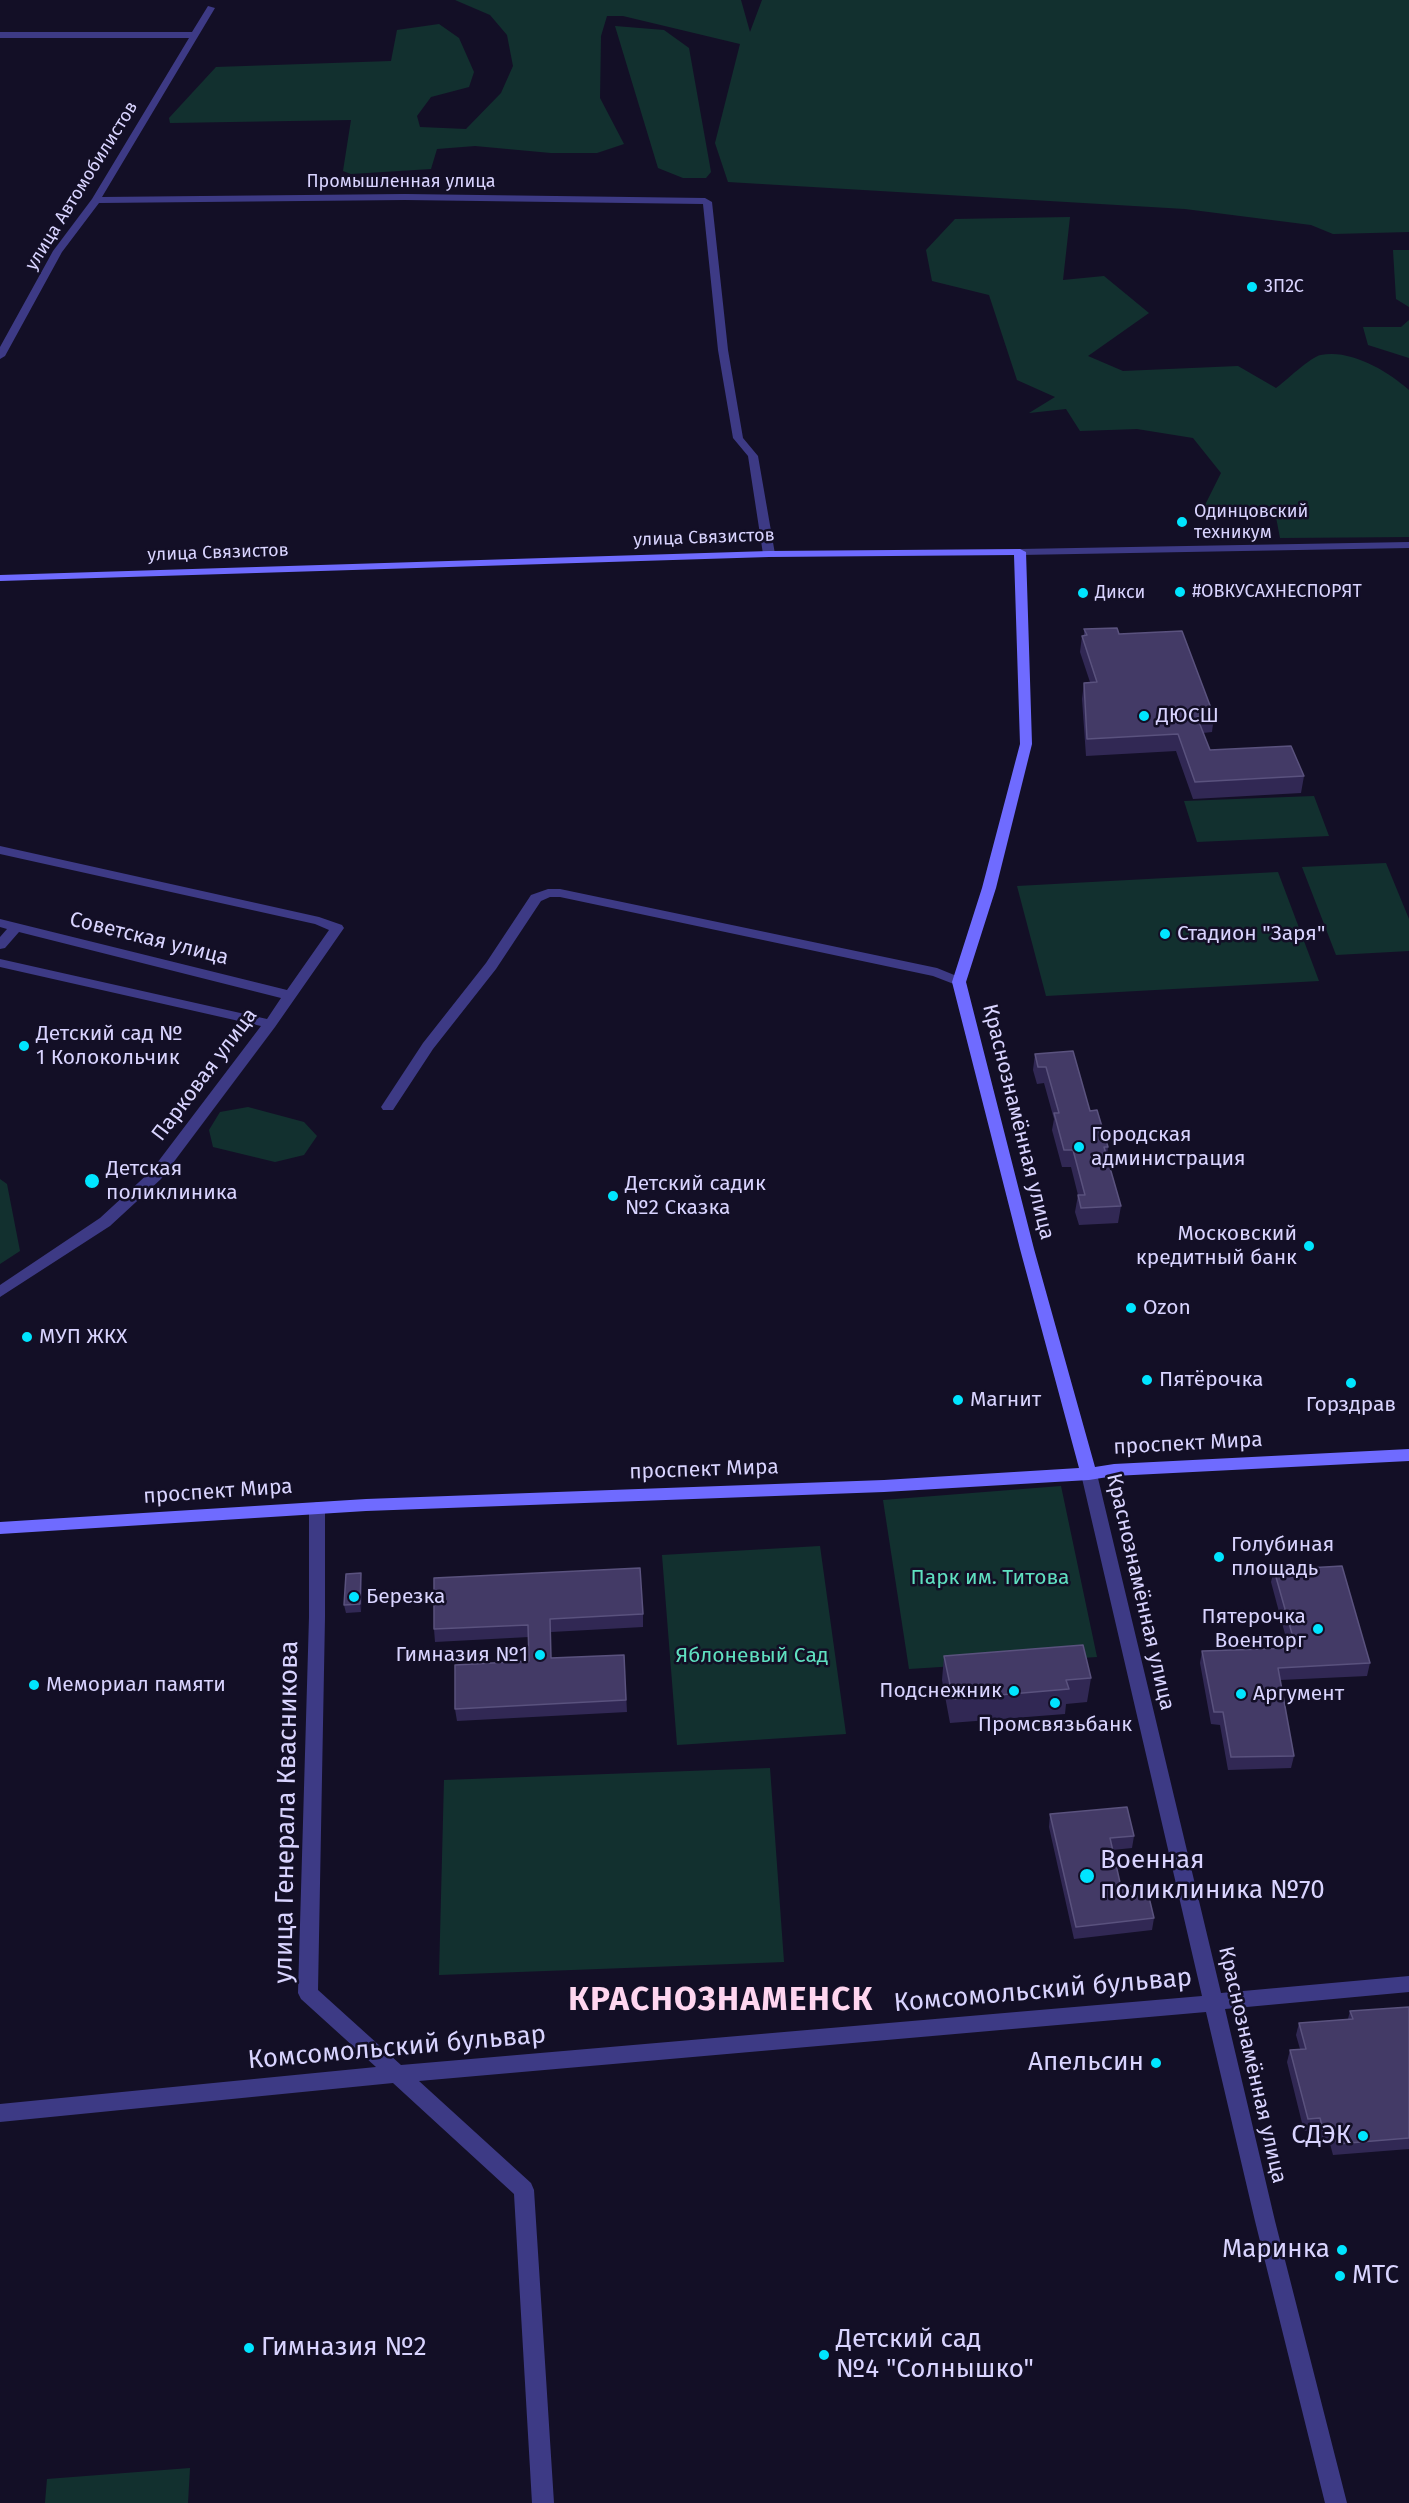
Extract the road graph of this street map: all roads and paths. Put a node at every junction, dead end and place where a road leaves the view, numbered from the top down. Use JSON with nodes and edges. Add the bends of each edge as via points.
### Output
{"nodes":[{"id":1,"x":211,"y":8,"type":"dead end"},
{"id":2,"x":0,"y":35,"type":"edge"},
{"id":3,"x":194,"y":35,"type":"junction"},
{"id":4,"x":96,"y":200,"type":"junction"},
{"id":5,"x":0,"y":356,"type":"edge"},
{"id":6,"x":1409,"y":545,"type":"edge"},
{"id":7,"x":1020,"y":552,"type":"junction"},
{"id":8,"x":769,"y":554,"type":"junction"},
{"id":9,"x":0,"y":578,"type":"edge"},
{"id":10,"x":0,"y":850,"type":"edge"},
{"id":11,"x":0,"y":923,"type":"edge"},
{"id":12,"x":16,"y":927,"type":"junction"},
{"id":13,"x":0,"y":945,"type":"edge"},
{"id":14,"x":0,"y":963,"type":"edge"},
{"id":15,"x":959,"y":982,"type":"junction"},
{"id":16,"x":288,"y":995,"type":"junction"},
{"id":17,"x":270,"y":1024,"type":"junction"},
{"id":18,"x":388,"y":1107,"type":"dead end"},
{"id":19,"x":0,"y":1292,"type":"edge"},
{"id":20,"x":1409,"y":1455,"type":"edge"},
{"id":21,"x":1089,"y":1474,"type":"junction"},
{"id":22,"x":317,"y":1508,"type":"junction"},
{"id":23,"x":0,"y":1528,"type":"edge"},
{"id":24,"x":1409,"y":1984,"type":"edge"},
{"id":25,"x":1215,"y":2004,"type":"junction"},
{"id":26,"x":398,"y":2074,"type":"junction"},
{"id":27,"x":0,"y":2113,"type":"edge"},
{"id":28,"x":543,"y":2503,"type":"edge"},
{"id":29,"x":1336,"y":2503,"type":"edge"}],
"edges":[{"from":1,"to":3,"type":"street","name":"улица Автомобилистов"},
{"from":2,"to":3,"type":"street"},
{"from":3,"to":4,"type":"street","name":"улица Автомобилистов"},
{"from":4,"to":5,"type":"street","name":"улица Автомобилистов","via":[[58,251]]},
{"from":4,"to":8,"type":"street","name":"Промышленная улица","via":[[405,197],[705,201],[709,204],[723,350],[738,438],[753,456]]},
{"from":6,"to":7,"type":"street","name":"улица Связистов"},
{"from":7,"to":8,"type":"street","name":"улица Связистов"},
{"from":7,"to":15,"type":"street","name":"Краснознамённая улица","via":[[1026,744],[989,888]]},
{"from":8,"to":9,"type":"street","name":"улица Связистов"},
{"from":10,"to":16,"type":"street","name":"Парковая улица","via":[[337,928]]},
{"from":11,"to":12,"type":"street","name":"Советская улица"},
{"from":12,"to":13,"type":"street"},
{"from":12,"to":16,"type":"street","name":"Советская улица"},
{"from":14,"to":17,"type":"street"},
{"from":15,"to":18,"type":"street","via":[[937,972],[548,893],[536,898]]},
{"from":15,"to":21,"type":"street","name":"Краснознамённая улица"},
{"from":16,"to":17,"type":"street","name":"Парковая улица"},
{"from":17,"to":19,"type":"street","name":"Парковая улица","via":[[156,1175],[105,1221]]},
{"from":20,"to":21,"type":"street","name":"проспект Мира"},
{"from":21,"to":22,"type":"street","name":"проспект Мира"},
{"from":21,"to":25,"type":"street","name":"Краснознамённая улица"},
{"from":22,"to":23,"type":"street","name":"проспект Мира"},
{"from":22,"to":26,"type":"street","name":"улица Генерала Квасникова","via":[[308,1993]]},
{"from":24,"to":25,"type":"street","name":"Комсомольский бульвар","via":[[1242,1998]]},
{"from":25,"to":26,"type":"street","name":"Комсомольский бульвар"},
{"from":25,"to":29,"type":"street","name":"Краснознамённая улица"},
{"from":26,"to":27,"type":"street","name":"Комсомольский бульвар"},
{"from":26,"to":28,"type":"street","name":"улица Генерала Квасникова","via":[[524,2190]]}]}
